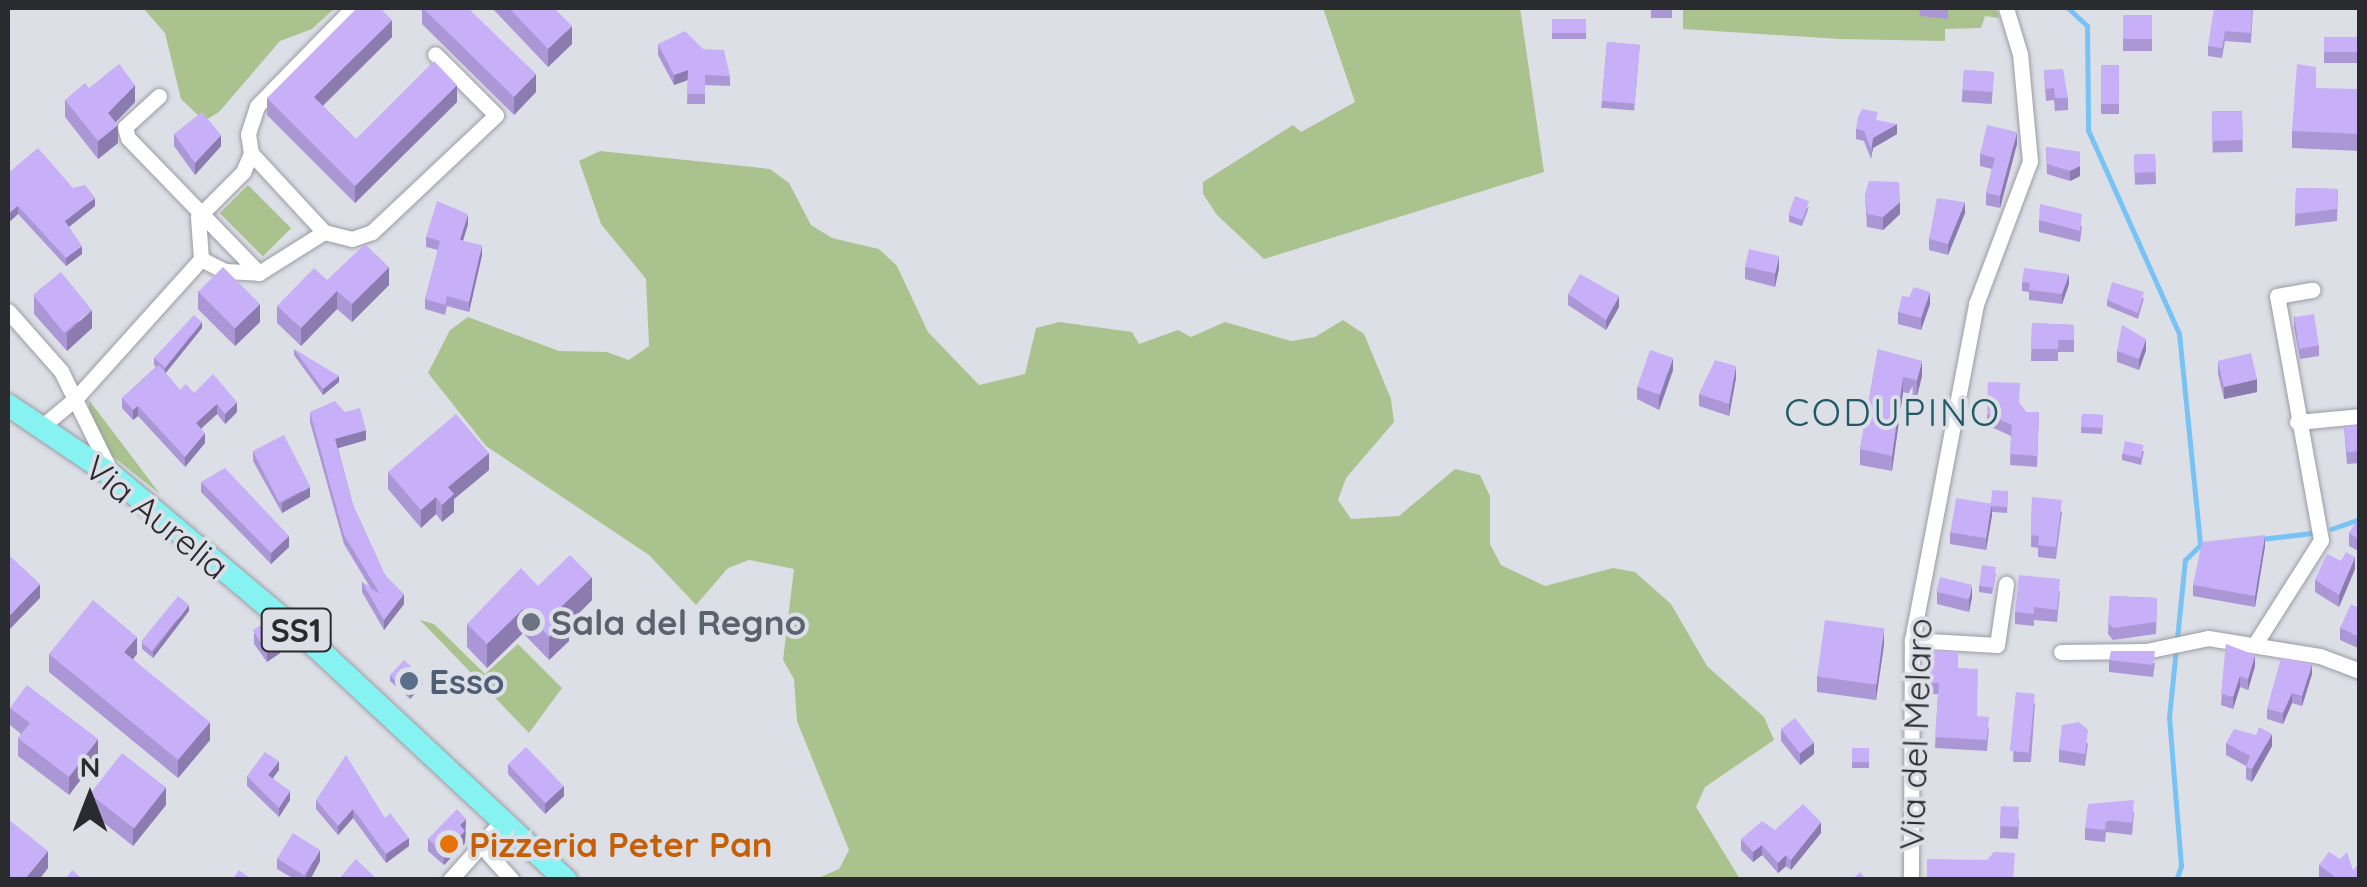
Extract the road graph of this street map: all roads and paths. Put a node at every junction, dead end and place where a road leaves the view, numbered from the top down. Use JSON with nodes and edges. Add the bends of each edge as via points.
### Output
{"nodes":[{"id":1,"x":354,"y":8,"type":"edge"},
{"id":2,"x":2006,"y":8,"type":"edge"},
{"id":3,"x":436,"y":54,"type":"dead end"},
{"id":4,"x":159,"y":96,"type":"dead end"},
{"id":5,"x":251,"y":153,"type":"junction"},
{"id":6,"x":198,"y":217,"type":"junction"},
{"id":7,"x":324,"y":232,"type":"junction"},
{"id":8,"x":201,"y":259,"type":"junction"},
{"id":9,"x":260,"y":273,"type":"junction"},
{"id":10,"x":2312,"y":290,"type":"dead end"},
{"id":11,"x":8,"y":312,"type":"edge"},
{"id":12,"x":76,"y":398,"type":"junction"},
{"id":13,"x":8,"y":405,"type":"edge"},
{"id":14,"x":2360,"y":416,"type":"edge"},
{"id":15,"x":2297,"y":422,"type":"junction"},
{"id":16,"x":40,"y":428,"type":"junction"},
{"id":17,"x":114,"y":476,"type":"junction"},
{"id":18,"x":2006,"y":584,"type":"dead end"},
{"id":19,"x":1912,"y":640,"type":"junction"},
{"id":20,"x":2255,"y":644,"type":"junction"},
{"id":21,"x":2061,"y":652,"type":"dead end"},
{"id":22,"x":2360,"y":671,"type":"edge"},
{"id":23,"x":504,"y":818,"type":"junction"},
{"id":24,"x":482,"y":845,"type":"junction"},
{"id":25,"x":450,"y":880,"type":"edge"},
{"id":26,"x":512,"y":880,"type":"edge"},
{"id":27,"x":566,"y":880,"type":"edge"},
{"id":28,"x":1911,"y":880,"type":"edge"}],
"edges":[{"from":1,"to":5,"type":"street","via":[[257,106],[248,134]]},
{"from":2,"to":19,"type":"street","name":"Via del Melaro","via":[[2020,54],[2030,161],[1976,304]]},
{"from":3,"to":7,"type":"street","via":[[496,115],[372,232],[352,239]]},
{"from":4,"to":6,"type":"street","via":[[125,127],[128,138]]},
{"from":5,"to":6,"type":"street","via":[[243,172]]},
{"from":5,"to":7,"type":"street"},
{"from":6,"to":8,"type":"street"},
{"from":6,"to":9,"type":"street"},
{"from":7,"to":9,"type":"street"},
{"from":8,"to":9,"type":"street","via":[[225,271]]},
{"from":8,"to":12,"type":"street"},
{"from":10,"to":15,"type":"street","via":[[2277,296]]},
{"from":11,"to":12,"type":"street"},
{"from":12,"to":16,"type":"street"},
{"from":12,"to":17,"type":"street","via":[[89,437]]},
{"from":13,"to":16,"type":"main road","name":"Via Aurelia","number":"SS1"},
{"from":14,"to":15,"type":"street"},
{"from":15,"to":20,"type":"street","via":[[2321,540]]},
{"from":16,"to":17,"type":"main road","name":"Via Aurelia","number":"SS1"},
{"from":17,"to":23,"type":"main road","name":"Via Aurelia","number":"SS1","via":[[400,720]]},
{"from":18,"to":19,"type":"street","via":[[1996,645]]},
{"from":19,"to":28,"type":"street","name":"Via del Melaro"},
{"from":20,"to":21,"type":"street","via":[[2201,638],[2168,650]]},
{"from":20,"to":22,"type":"street"},
{"from":23,"to":24,"type":"street"},
{"from":23,"to":27,"type":"main road","name":"Via Aurelia","number":"SS1"},
{"from":24,"to":25,"type":"street"},
{"from":24,"to":26,"type":"street"}]}
